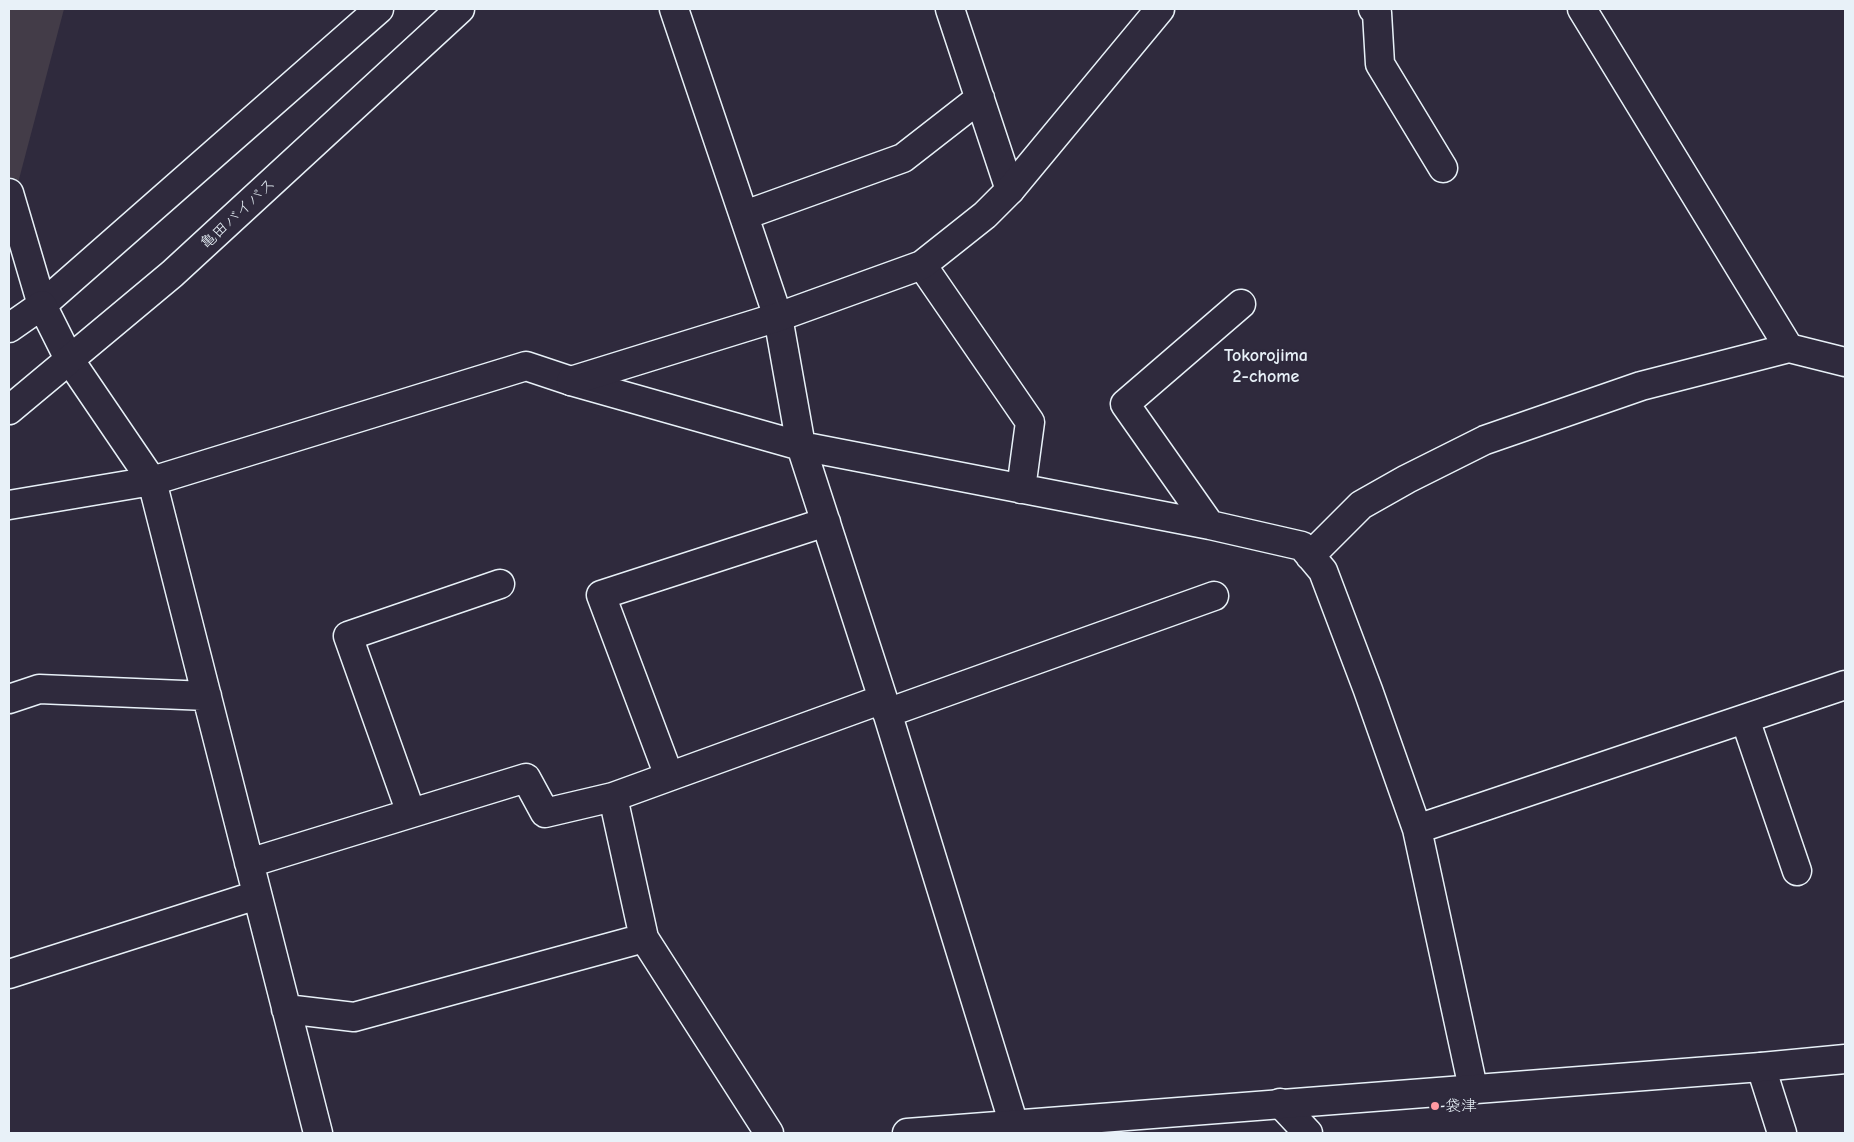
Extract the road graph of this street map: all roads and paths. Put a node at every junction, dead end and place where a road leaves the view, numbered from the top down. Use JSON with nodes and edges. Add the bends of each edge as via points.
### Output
{"nodes":[{"id":1,"x":379,"y":9,"type":"edge"},
{"id":2,"x":460,"y":9,"type":"edge"},
{"id":3,"x":674,"y":9,"type":"edge"},
{"id":4,"x":950,"y":9,"type":"edge"},
{"id":5,"x":1160,"y":9,"type":"edge"},
{"id":6,"x":1373,"y":9,"type":"edge"},
{"id":7,"x":1582,"y":9,"type":"edge"},
{"id":8,"x":980,"y":98,"type":"junction"},
{"id":9,"x":1443,"y":168,"type":"dead end"},
{"id":10,"x":1010,"y":190,"type":"junction"},
{"id":11,"x":9,"y":193,"type":"edge"},
{"id":12,"x":745,"y":215,"type":"junction"},
{"id":13,"x":922,"y":265,"type":"junction"},
{"id":14,"x":1241,"y":304,"type":"dead end"},
{"id":15,"x":42,"y":305,"type":"junction"},
{"id":16,"x":778,"y":317,"type":"junction"},
{"id":17,"x":9,"y":328,"type":"edge"},
{"id":18,"x":1789,"y":348,"type":"junction"},
{"id":19,"x":69,"y":359,"type":"junction"},
{"id":20,"x":1845,"y":362,"type":"edge"},
{"id":21,"x":571,"y":381,"type":"junction"},
{"id":22,"x":9,"y":410,"type":"edge"},
{"id":23,"x":801,"y":446,"type":"junction"},
{"id":24,"x":152,"y":482,"type":"junction"},
{"id":25,"x":1021,"y":489,"type":"junction"},
{"id":26,"x":9,"y":505,"type":"edge"},
{"id":27,"x":826,"y":522,"type":"junction"},
{"id":28,"x":1210,"y":525,"type":"junction"},
{"id":29,"x":1310,"y":556,"type":"junction"},
{"id":30,"x":500,"y":584,"type":"dead end"},
{"id":31,"x":1214,"y":596,"type":"dead end"},
{"id":32,"x":1845,"y":685,"type":"edge"},
{"id":33,"x":207,"y":696,"type":"junction"},
{"id":34,"x":9,"y":699,"type":"edge"},
{"id":35,"x":885,"y":706,"type":"junction"},
{"id":36,"x":1745,"y":719,"type":"junction"},
{"id":37,"x":668,"y":776,"type":"junction"},
{"id":38,"x":613,"y":797,"type":"junction"},
{"id":39,"x":410,"y":814,"type":"junction"},
{"id":40,"x":1417,"y":828,"type":"junction"},
{"id":41,"x":249,"y":863,"type":"junction"},
{"id":42,"x":1797,"y":871,"type":"dead end"},
{"id":43,"x":257,"y":895,"type":"junction"},
{"id":44,"x":644,"y":938,"type":"junction"},
{"id":45,"x":9,"y":974,"type":"edge"},
{"id":46,"x":286,"y":1009,"type":"junction"},
{"id":47,"x":1845,"y":1059,"type":"edge"},
{"id":48,"x":1762,"y":1067,"type":"junction"},
{"id":49,"x":1474,"y":1088,"type":"junction"},
{"id":50,"x":1280,"y":1103,"type":"junction"},
{"id":51,"x":1014,"y":1125,"type":"junction"},
{"id":52,"x":318,"y":1133,"type":"edge"},
{"id":53,"x":769,"y":1133,"type":"edge"},
{"id":54,"x":907,"y":1133,"type":"edge"},
{"id":55,"x":1308,"y":1133,"type":"edge"},
{"id":56,"x":1782,"y":1133,"type":"edge"}],
"edges":[{"from":1,"to":15,"type":"street"},
{"from":2,"to":19,"type":"street","name":"亀田バイパス","via":[[172,274]]},
{"from":3,"to":12,"type":"street"},
{"from":4,"to":8,"type":"street"},
{"from":5,"to":10,"type":"street"},
{"from":6,"to":9,"type":"street","via":[[1377,13],[1380,64]]},
{"from":7,"to":18,"type":"street"},
{"from":8,"to":10,"type":"street"},
{"from":8,"to":12,"type":"street","via":[[903,158]]},
{"from":10,"to":13,"type":"street","via":[[985,215]]},
{"from":11,"to":15,"type":"street"},
{"from":12,"to":16,"type":"street"},
{"from":13,"to":16,"type":"street"},
{"from":13,"to":25,"type":"street","via":[[1030,422]]},
{"from":14,"to":28,"type":"street","via":[[1125,404]]},
{"from":15,"to":17,"type":"street"},
{"from":15,"to":19,"type":"street"},
{"from":16,"to":21,"type":"street"},
{"from":16,"to":23,"type":"street"},
{"from":18,"to":20,"type":"street"},
{"from":18,"to":29,"type":"street","via":[[1642,386],[1485,440],[1361,504]]},
{"from":19,"to":22,"type":"street","name":"亀田バイパス"},
{"from":19,"to":24,"type":"street"},
{"from":21,"to":23,"type":"street"},
{"from":21,"to":24,"type":"street","via":[[526,366]]},
{"from":23,"to":25,"type":"street"},
{"from":23,"to":27,"type":"street"},
{"from":24,"to":26,"type":"street"},
{"from":24,"to":33,"type":"street"},
{"from":25,"to":28,"type":"street"},
{"from":27,"to":35,"type":"street"},
{"from":27,"to":37,"type":"street","via":[[601,595]]},
{"from":28,"to":29,"type":"street","via":[[1302,546]]},
{"from":29,"to":40,"type":"street","via":[[1323,571]]},
{"from":30,"to":39,"type":"street","via":[[348,636]]},
{"from":31,"to":35,"type":"street"},
{"from":32,"to":36,"type":"street"},
{"from":33,"to":34,"type":"street","via":[[39,689]]},
{"from":33,"to":41,"type":"street"},
{"from":35,"to":37,"type":"street"},
{"from":35,"to":51,"type":"street"},
{"from":36,"to":40,"type":"street"},
{"from":36,"to":42,"type":"street"},
{"from":37,"to":38,"type":"street"},
{"from":38,"to":39,"type":"street","via":[[544,813],[526,778]]},
{"from":38,"to":44,"type":"street"},
{"from":39,"to":41,"type":"street"},
{"from":40,"to":49,"type":"street"},
{"from":41,"to":43,"type":"street"},
{"from":43,"to":45,"type":"street"},
{"from":43,"to":46,"type":"street"},
{"from":44,"to":46,"type":"street","via":[[354,1017]]},
{"from":44,"to":53,"type":"street"},
{"from":46,"to":52,"type":"street"},
{"from":47,"to":48,"type":"street"},
{"from":48,"to":49,"type":"street"},
{"from":48,"to":56,"type":"street"},
{"from":49,"to":50,"type":"street"},
{"from":50,"to":51,"type":"street"},
{"from":50,"to":55,"type":"street"},
{"from":51,"to":54,"type":"street"}]}
